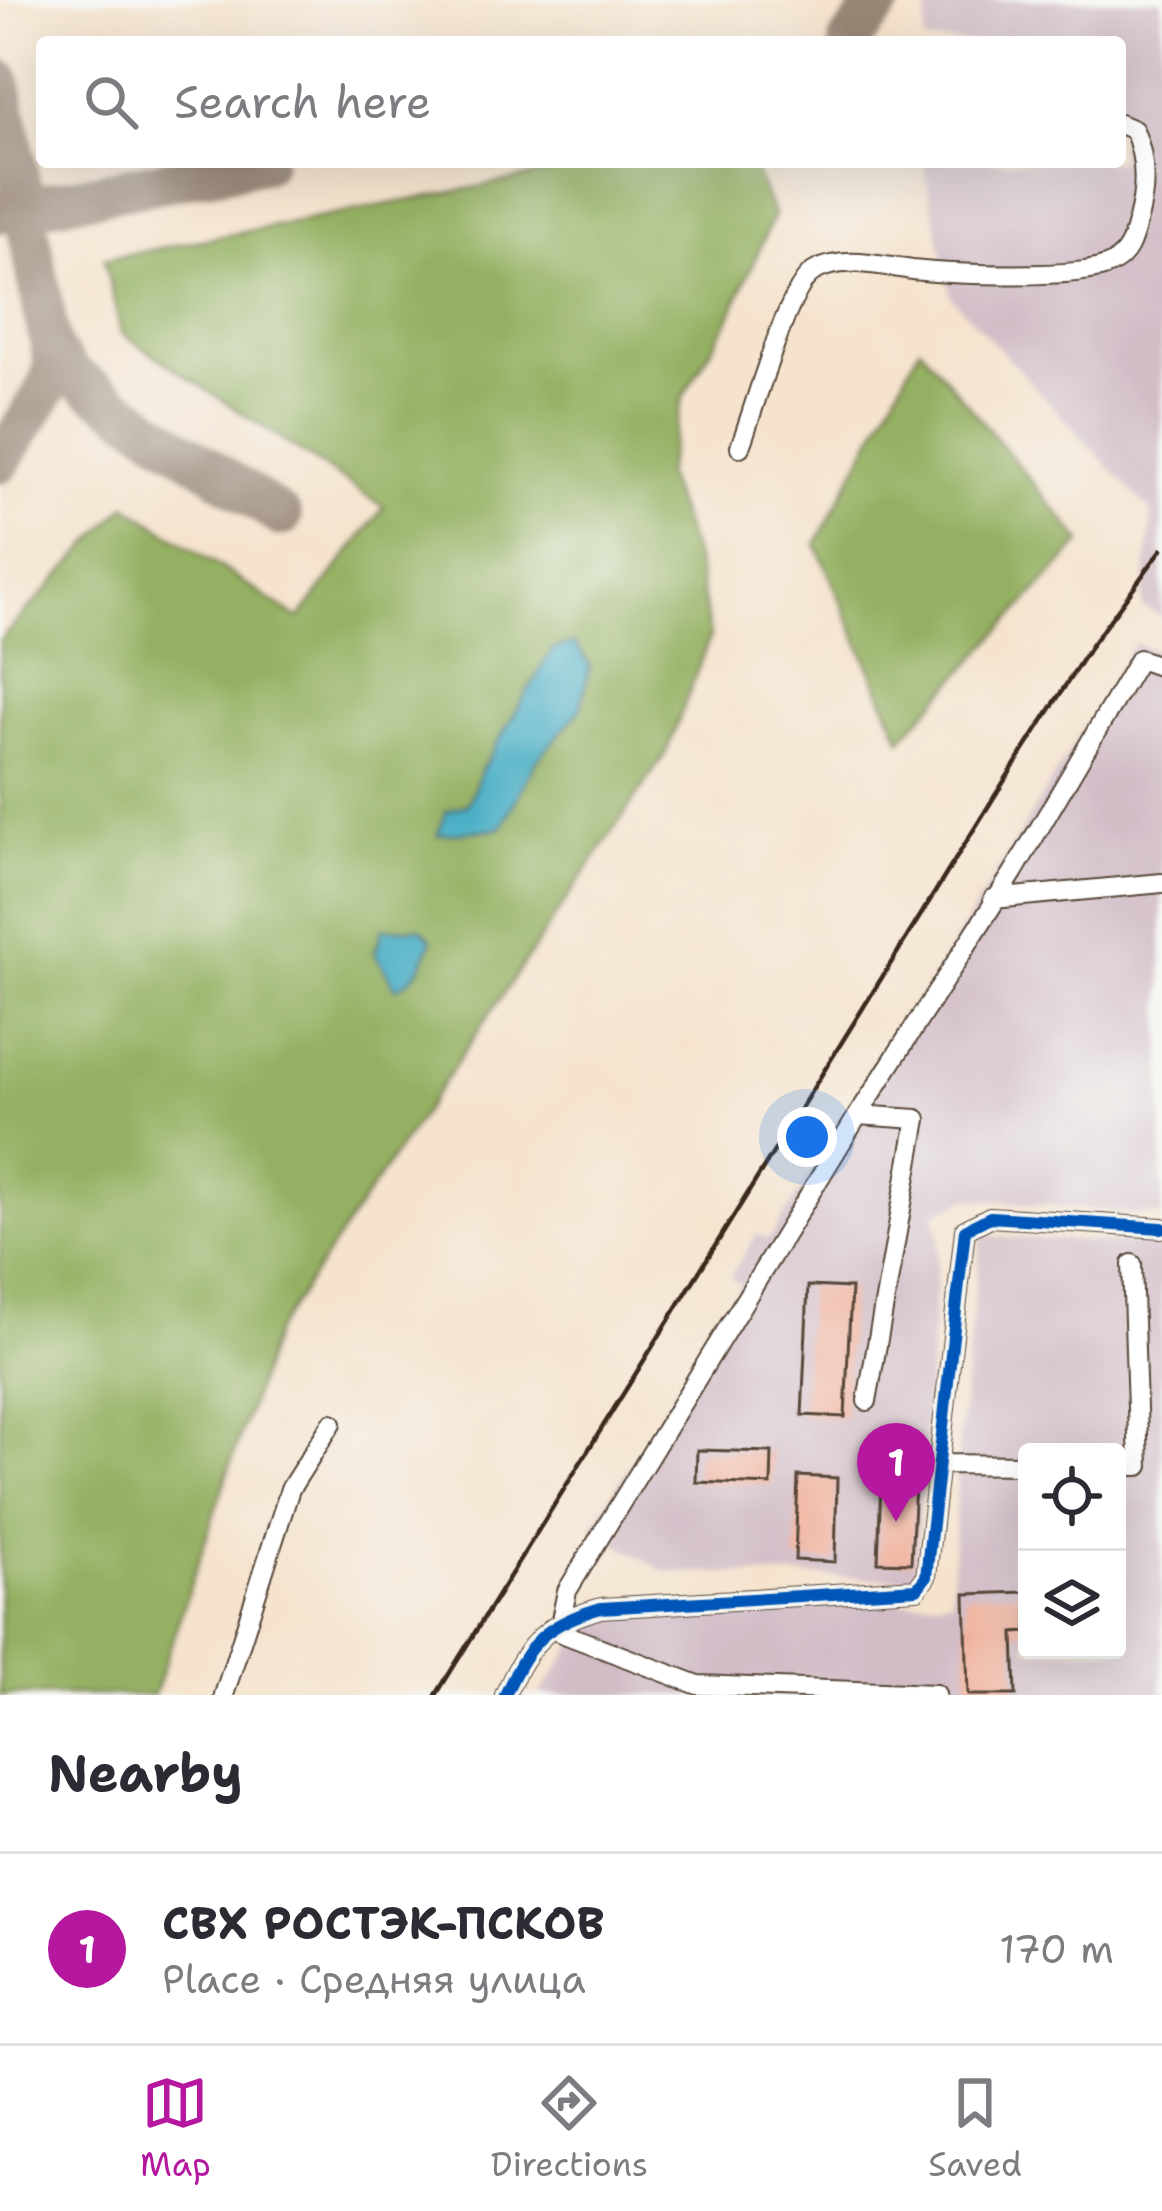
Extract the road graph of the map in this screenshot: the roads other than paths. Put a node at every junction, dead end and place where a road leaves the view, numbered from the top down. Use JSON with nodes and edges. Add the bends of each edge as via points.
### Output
{"nodes":[{"id":1,"x":1126,"y":127,"type":"edge"},
{"id":2,"x":740,"y":448,"type":"dead end"},
{"id":3,"x":1162,"y":667,"type":"edge"},
{"id":4,"x":1162,"y":883,"type":"edge"},
{"id":5,"x":993,"y":899,"type":"junction"},
{"id":6,"x":858,"y":1115,"type":"junction"},
{"id":7,"x":1162,"y":1228,"type":"edge"},
{"id":8,"x":1132,"y":1264,"type":"dead end"},
{"id":9,"x":867,"y":1401,"type":"dead end"},
{"id":10,"x":332,"y":1423,"type":"dead end"},
{"id":11,"x":938,"y":1464,"type":"junction"},
{"id":12,"x":1018,"y":1465,"type":"edge"},
{"id":13,"x":1126,"y":1466,"type":"edge"},
{"id":14,"x":556,"y":1624,"type":"junction"},
{"id":15,"x":936,"y":1694,"type":"edge"},
{"id":16,"x":224,"y":1695,"type":"edge"},
{"id":17,"x":505,"y":1695,"type":"edge"}],
"edges":[{"from":1,"to":2,"type":"street","via":[[1144,153],[1142,204],[1124,255],[1084,273],[854,263],[810,273],[793,296]]},
{"from":3,"to":5,"type":"street","via":[[1139,659]]},
{"from":4,"to":5,"type":"street"},
{"from":5,"to":6,"type":"street"},
{"from":6,"to":9,"type":"street","via":[[917,1119]]},
{"from":6,"to":14,"type":"street","via":[[567,1591]]},
{"from":7,"to":11,"type":"street","via":[[990,1217],[965,1230]]},
{"from":8,"to":13,"type":"street","via":[[1139,1466]]},
{"from":10,"to":16,"type":"street","via":[[290,1489]]},
{"from":11,"to":12,"type":"street"},
{"from":11,"to":14,"type":"street","via":[[926,1577],[917,1589],[602,1608]]},
{"from":14,"to":15,"type":"street","via":[[698,1685]]},
{"from":14,"to":17,"type":"street","via":[[523,1656]]}]}
